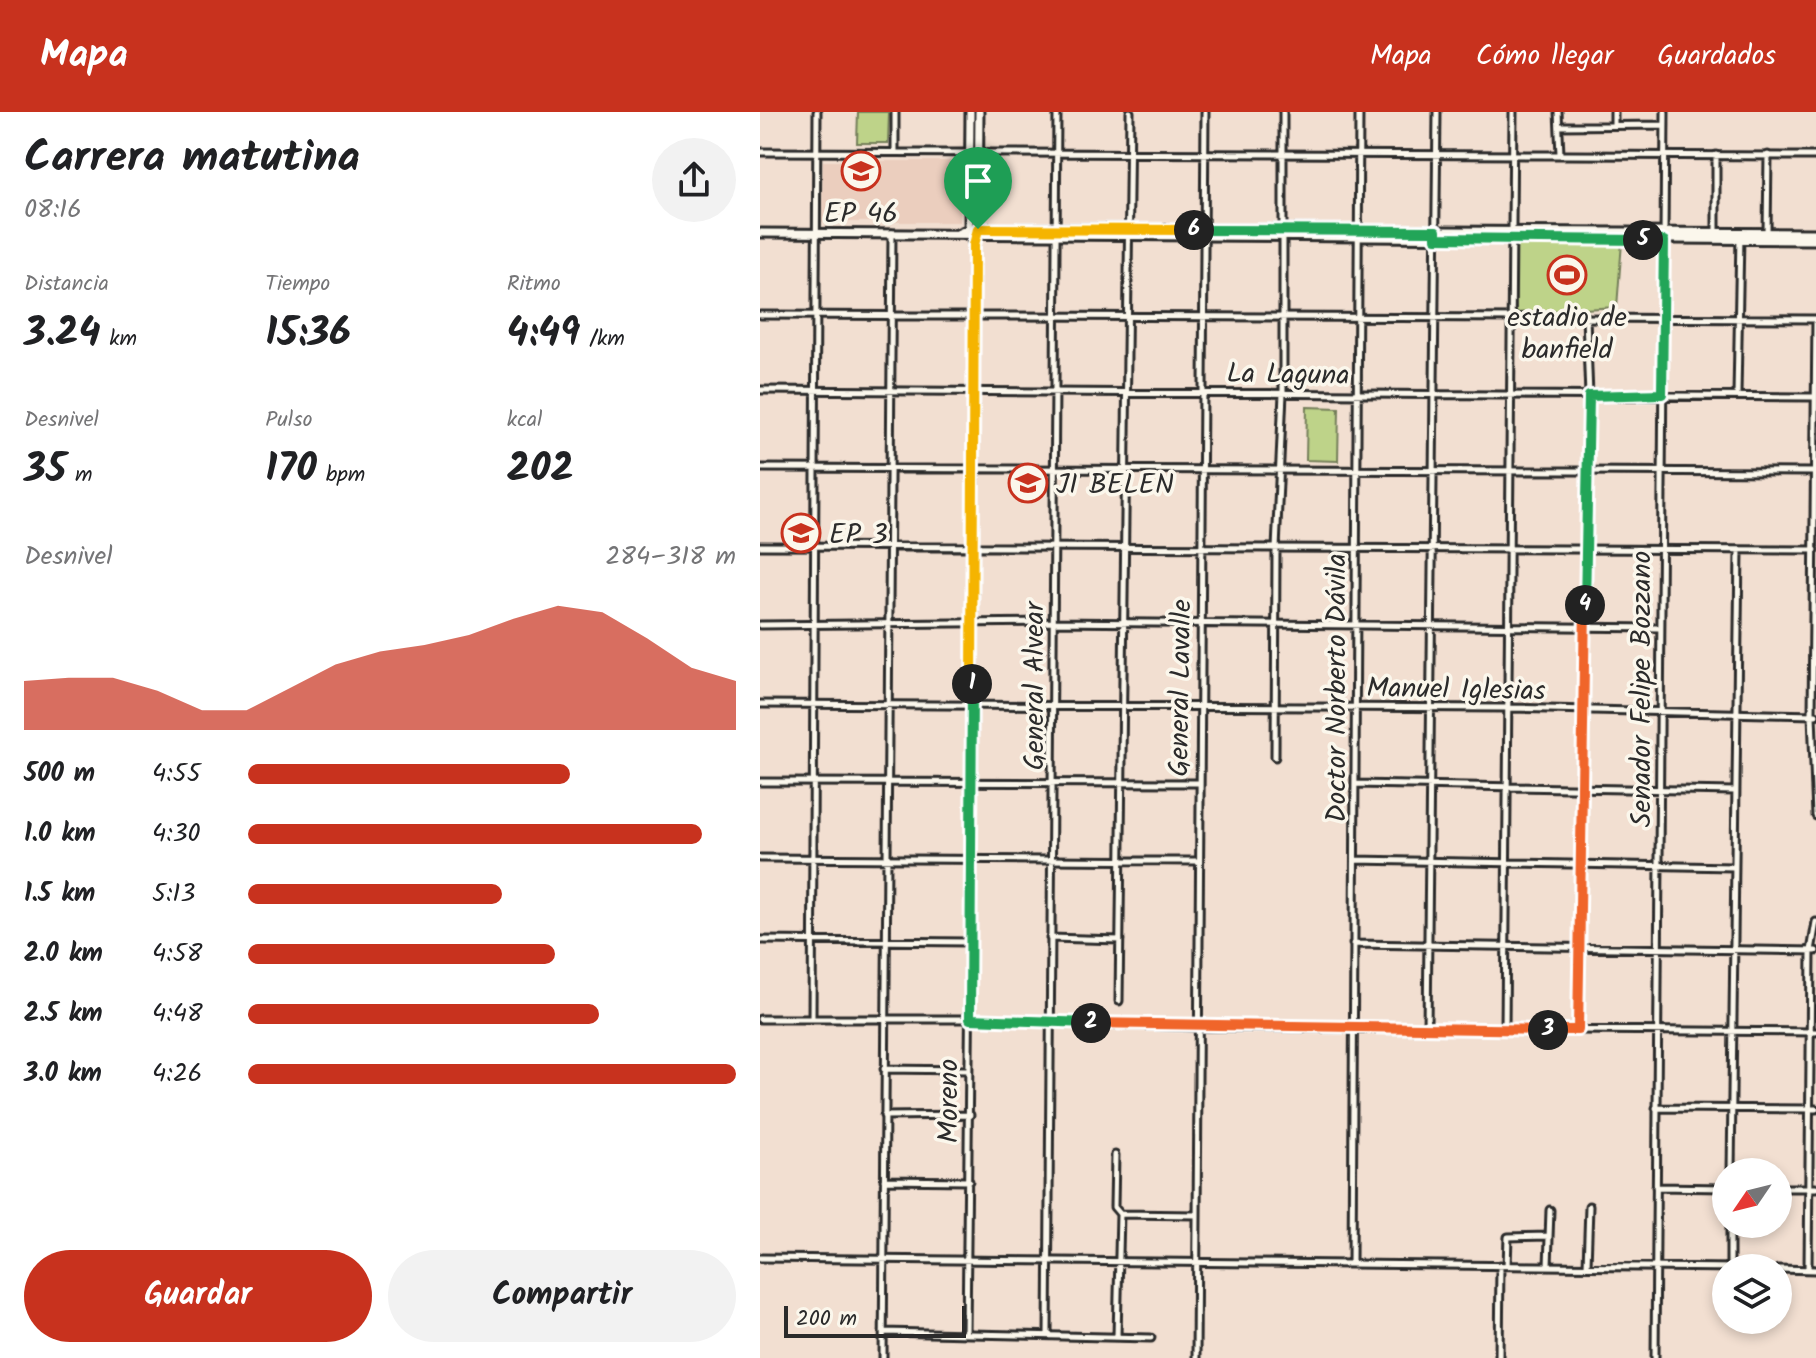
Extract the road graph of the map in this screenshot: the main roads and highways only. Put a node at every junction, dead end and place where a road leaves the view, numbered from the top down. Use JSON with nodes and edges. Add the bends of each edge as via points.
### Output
{"nodes":[{"id":1,"x":970,"y":112,"type":"edge"},
{"id":2,"x":979,"y":112,"type":"edge"},
{"id":3,"x":974,"y":152,"type":"junction"},
{"id":4,"x":760,"y":233,"type":"edge"},
{"id":5,"x":1816,"y":233,"type":"edge"},
{"id":6,"x":973,"y":235,"type":"junction"},
{"id":7,"x":1664,"y":236,"type":"junction"},
{"id":8,"x":1740,"y":237,"type":"junction"},
{"id":9,"x":1816,"y":240,"type":"edge"}],
"edges":[{"from":1,"to":3,"type":"main road"},
{"from":2,"to":3,"type":"main road"},
{"from":3,"to":6,"type":"main road"},
{"from":4,"to":6,"type":"main road"},
{"from":5,"to":8,"type":"main road"},
{"from":6,"to":7,"type":"main road"},
{"from":7,"to":8,"type":"main road"},
{"from":7,"to":8,"type":"main road"},
{"from":8,"to":9,"type":"main road"}]}
